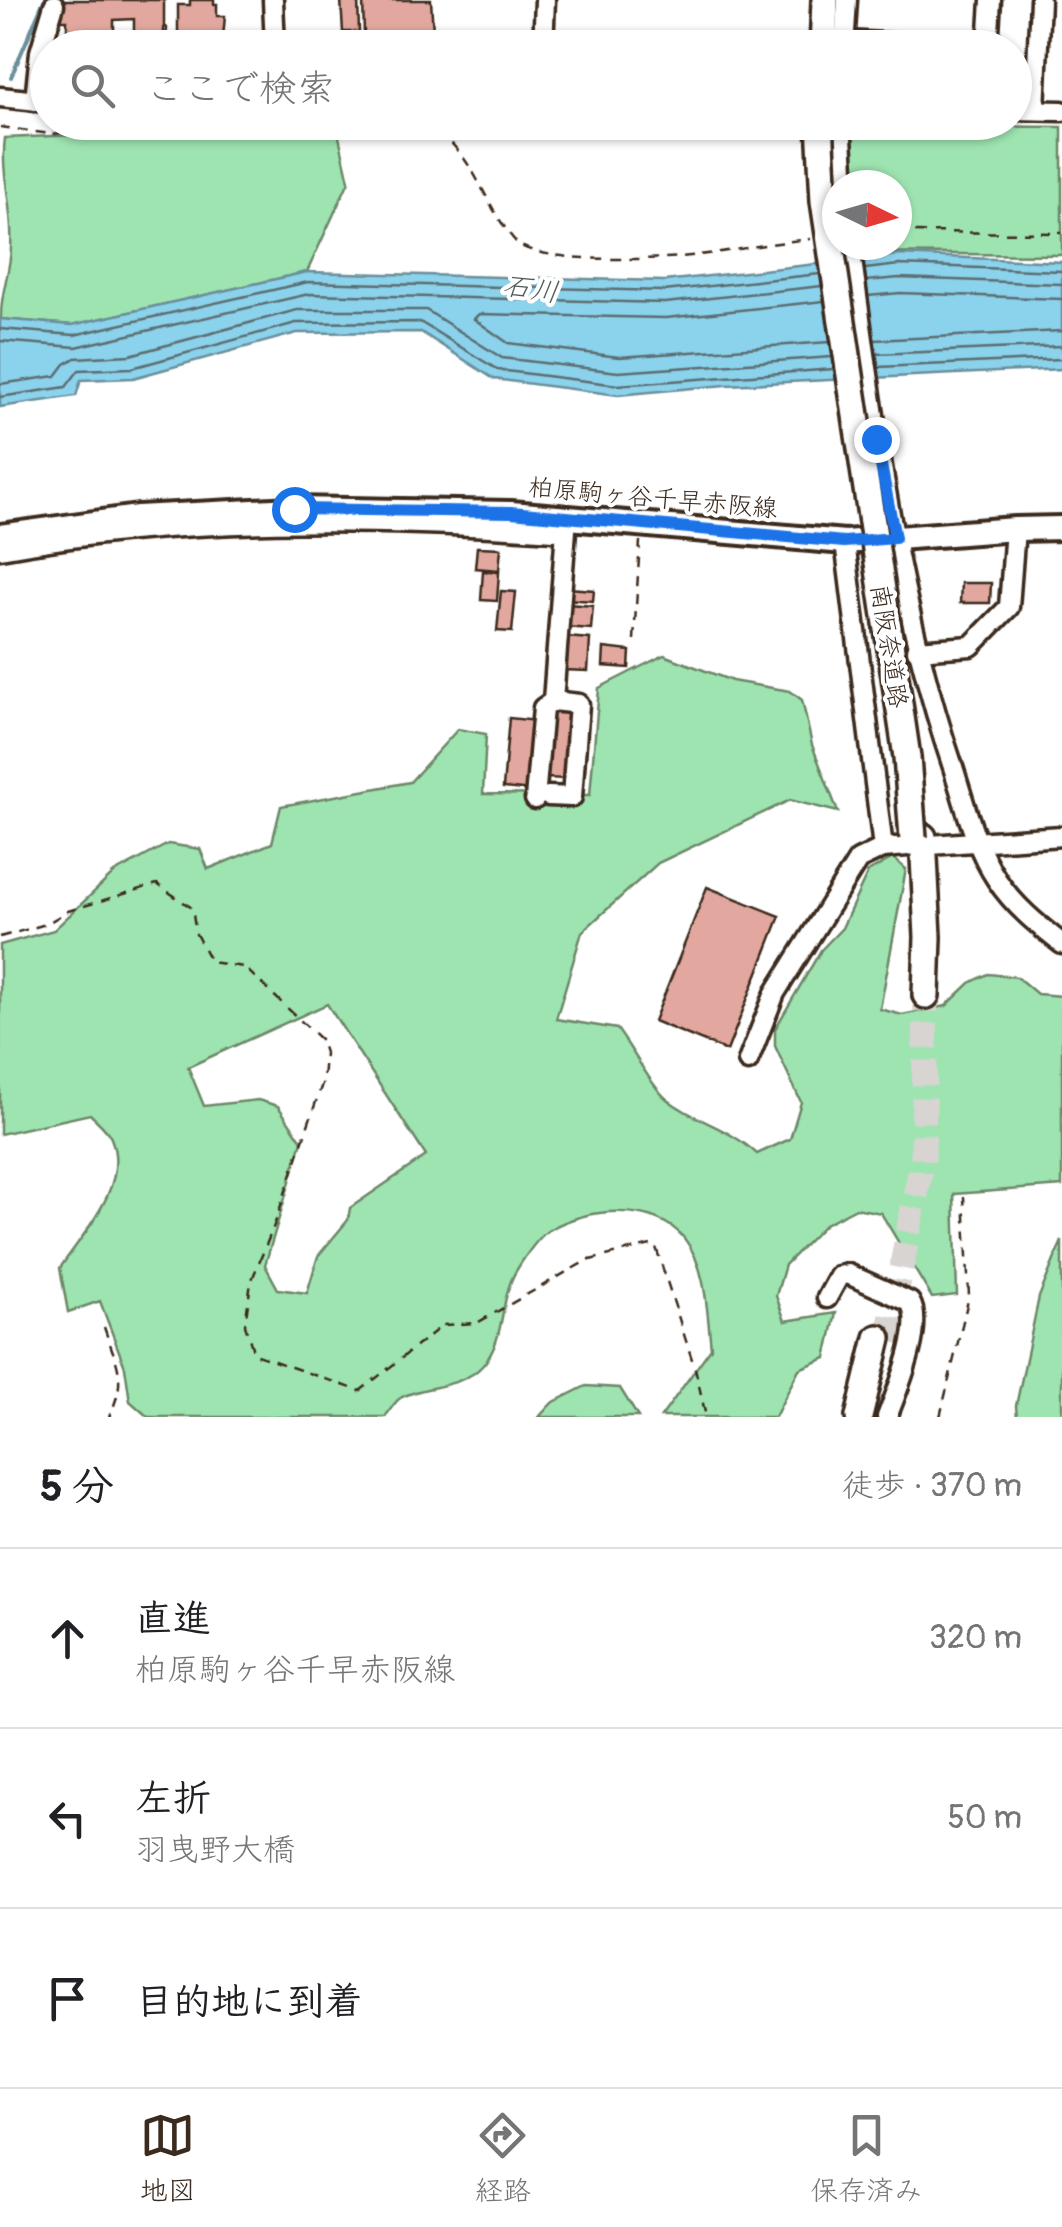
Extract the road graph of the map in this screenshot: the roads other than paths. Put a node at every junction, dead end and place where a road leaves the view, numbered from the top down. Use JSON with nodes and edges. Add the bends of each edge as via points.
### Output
{"nodes":[{"id":1,"x":273,"y":0,"type":"edge"},
{"id":2,"x":545,"y":0,"type":"edge"},
{"id":3,"x":825,"y":0,"type":"edge"},
{"id":4,"x":833,"y":0,"type":"edge"},
{"id":5,"x":847,"y":0,"type":"edge"},
{"id":6,"x":990,"y":0,"type":"edge"},
{"id":7,"x":1040,"y":0,"type":"edge"},
{"id":8,"x":54,"y":5,"type":"dead end"},
{"id":9,"x":47,"y":30,"type":"edge"},
{"id":10,"x":274,"y":30,"type":"edge"},
{"id":11,"x":544,"y":30,"type":"edge"},
{"id":12,"x":832,"y":30,"type":"edge"},
{"id":13,"x":834,"y":30,"type":"edge"},
{"id":14,"x":839,"y":30,"type":"edge"},
{"id":15,"x":989,"y":30,"type":"edge"},
{"id":16,"x":0,"y":97,"type":"edge"},
{"id":17,"x":30,"y":100,"type":"edge"},
{"id":18,"x":1032,"y":110,"type":"edge"},
{"id":19,"x":1036,"y":110,"type":"junction"},
{"id":20,"x":1062,"y":110,"type":"edge"},
{"id":21,"x":832,"y":140,"type":"edge"},
{"id":22,"x":834,"y":140,"type":"edge"},
{"id":23,"x":836,"y":140,"type":"edge"},
{"id":24,"x":835,"y":170,"type":"edge"},
{"id":25,"x":842,"y":170,"type":"edge"},
{"id":26,"x":841,"y":260,"type":"edge"},
{"id":27,"x":852,"y":260,"type":"edge"},
{"id":28,"x":561,"y":516,"type":"junction"},
{"id":29,"x":1062,"y":528,"type":"edge"},
{"id":30,"x":1014,"y":529,"type":"junction"},
{"id":31,"x":894,"y":530,"type":"junction"},
{"id":32,"x":0,"y":536,"type":"edge"},
{"id":33,"x":844,"y":542,"type":"junction"},
{"id":34,"x":0,"y":549,"type":"edge"},
{"id":35,"x":917,"y":650,"type":"junction"},
{"id":36,"x":553,"y":701,"type":"junction"},
{"id":37,"x":1062,"y":836,"type":"edge"},
{"id":38,"x":918,"y":842,"type":"junction"},
{"id":39,"x":978,"y":842,"type":"junction"},
{"id":40,"x":883,"y":848,"type":"junction"},
{"id":41,"x":1062,"y":944,"type":"edge"},
{"id":42,"x":921,"y":994,"type":"tunnel mouth"},
{"id":43,"x":748,"y":1061,"type":"dead end"},
{"id":44,"x":827,"y":1298,"type":"dead end"},
{"id":45,"x":859,"y":1417,"type":"edge"},
{"id":46,"x":869,"y":1417,"type":"edge"},
{"id":47,"x":887,"y":1417,"type":"edge"}],
"edges":[{"from":1,"to":10,"type":"street"},
{"from":2,"to":11,"type":"street"},
{"from":3,"to":12,"type":"highway"},
{"from":4,"to":13,"type":"highway"},
{"from":5,"to":14,"type":"street"},
{"from":6,"to":15,"type":"street"},
{"from":7,"to":19,"type":"street"},
{"from":8,"to":9,"type":"street"},
{"from":16,"to":17,"type":"street"},
{"from":18,"to":19,"type":"street"},
{"from":19,"to":20,"type":"street"},
{"from":21,"to":38,"type":"highway","name":"南阪奈道路","bridge":true,"via":[[826,219]]},
{"from":22,"to":24,"type":"highway"},
{"from":23,"to":25,"type":"street"},
{"from":26,"to":38,"type":"highway","name":"南阪奈道路","via":[[918,753]]},
{"from":27,"to":31,"type":"street"},
{"from":28,"to":32,"type":"main road","name":"柏原駒ヶ谷千早赤阪線","via":[[294,509],[138,517]]},
{"from":28,"to":33,"type":"main road","name":"柏原駒ヶ谷千早赤阪線"},
{"from":28,"to":34,"type":"street","via":[[554,532],[266,524]]},
{"from":28,"to":36,"type":"street"},
{"from":29,"to":30,"type":"main road","name":"柏原駒ヶ谷千早赤阪線"},
{"from":30,"to":31,"type":"main road","name":"柏原駒ヶ谷千早赤阪線"},
{"from":30,"to":35,"type":"street","via":[[1010,607],[971,646]]},
{"from":31,"to":33,"type":"main road","name":"柏原駒ヶ谷千早赤阪線"},
{"from":31,"to":35,"type":"street"},
{"from":33,"to":40,"type":"street"},
{"from":35,"to":39,"type":"street"},
{"from":36,"to":36,"type":"street","via":[[543,708],[542,798],[572,798],[579,704]]},
{"from":37,"to":39,"type":"street"},
{"from":38,"to":39,"type":"street"},
{"from":38,"to":40,"type":"street"},
{"from":38,"to":42,"type":"highway","name":"南阪奈道路","via":[[928,936]]},
{"from":39,"to":41,"type":"street","via":[[1014,902]]},
{"from":40,"to":43,"type":"street","via":[[858,860],[775,993]]},
{"from":44,"to":47,"type":"street","via":[[848,1274],[914,1309]]},
{"from":45,"to":46,"type":"highway","via":[[882,1340]]}]}
